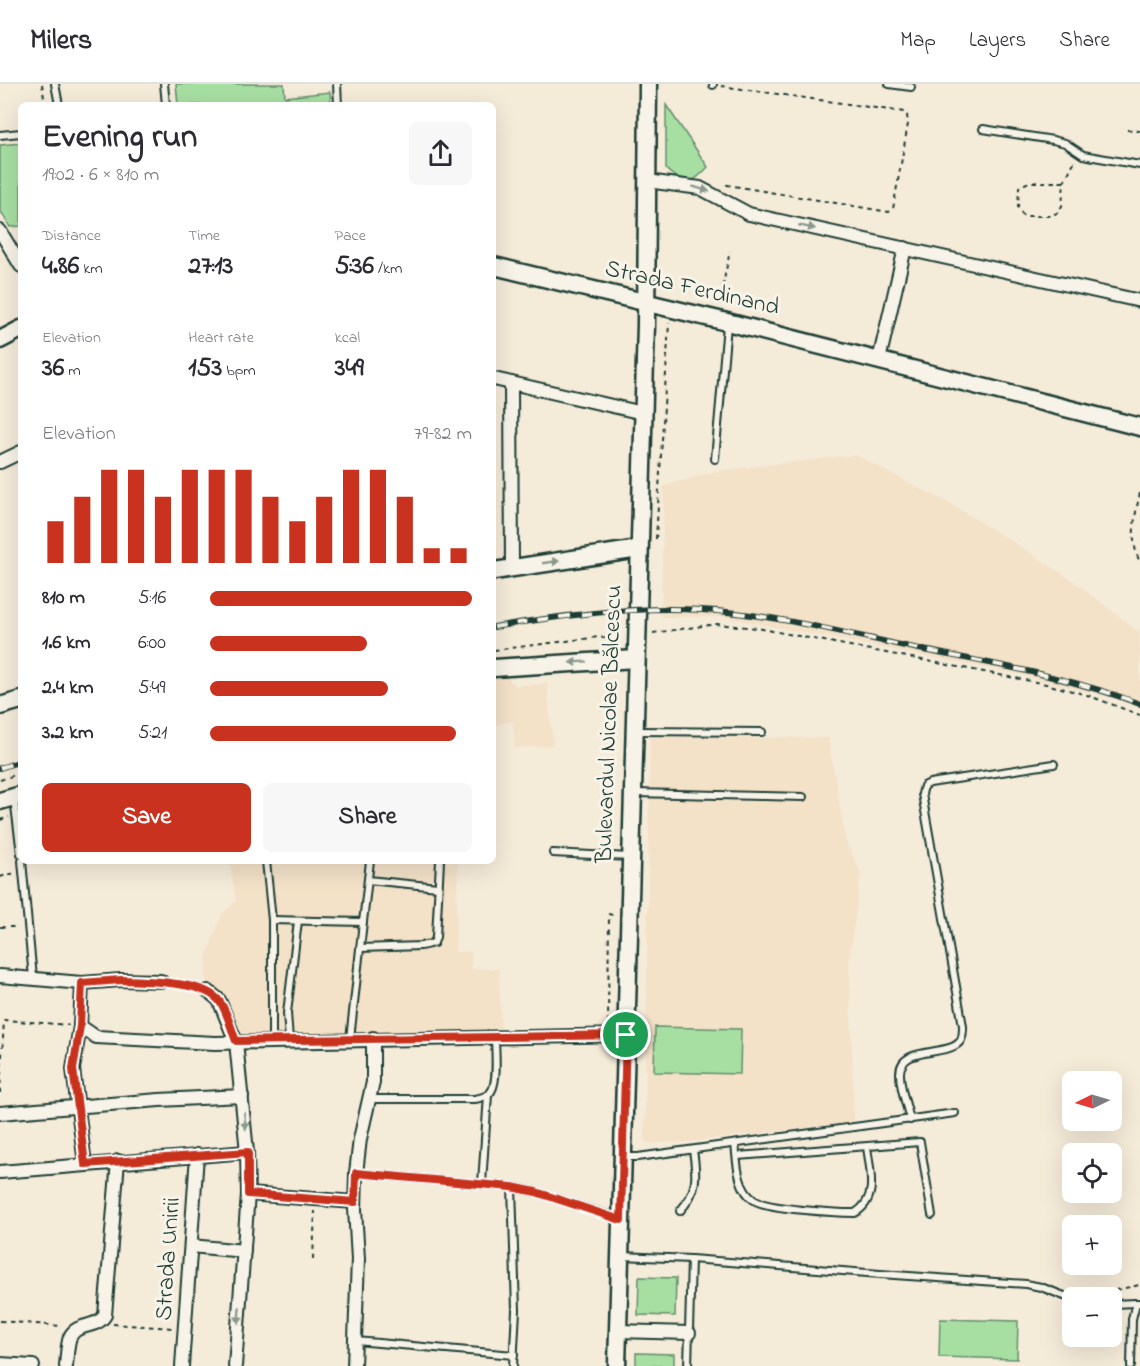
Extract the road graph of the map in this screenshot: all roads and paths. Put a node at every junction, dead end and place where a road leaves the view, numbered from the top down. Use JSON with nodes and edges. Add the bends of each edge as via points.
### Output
{"nodes":[{"id":1,"x":42,"y":84,"type":"edge"},
{"id":2,"x":55,"y":84,"type":"edge"},
{"id":3,"x":164,"y":84,"type":"edge"},
{"id":4,"x":337,"y":84,"type":"edge"},
{"id":5,"x":648,"y":84,"type":"edge"},
{"id":6,"x":889,"y":84,"type":"edge"},
{"id":7,"x":713,"y":85,"type":"edge"},
{"id":8,"x":911,"y":87,"type":"dead end"},
{"id":9,"x":45,"y":102,"type":"edge"},
{"id":10,"x":58,"y":102,"type":"edge"},
{"id":11,"x":166,"y":102,"type":"edge"},
{"id":12,"x":338,"y":102,"type":"edge"},
{"id":13,"x":983,"y":129,"type":"dead end"},
{"id":14,"x":1127,"y":130,"type":"dead end"},
{"id":15,"x":1140,"y":131,"type":"edge"},
{"id":16,"x":18,"y":133,"type":"edge"},
{"id":17,"x":0,"y":135,"type":"edge"},
{"id":18,"x":1083,"y":155,"type":"junction"},
{"id":19,"x":1140,"y":165,"type":"edge"},
{"id":20,"x":647,"y":181,"type":"junction"},
{"id":21,"x":1064,"y":182,"type":"junction"},
{"id":22,"x":722,"y":184,"type":"dead end"},
{"id":23,"x":0,"y":231,"type":"edge"},
{"id":24,"x":904,"y":248,"type":"junction"},
{"id":25,"x":730,"y":251,"type":"dead end"},
{"id":26,"x":18,"y":261,"type":"edge"},
{"id":27,"x":496,"y":266,"type":"edge"},
{"id":28,"x":1140,"y":301,"type":"edge"},
{"id":29,"x":646,"y":303,"type":"junction"},
{"id":30,"x":722,"y":321,"type":"junction"},
{"id":31,"x":18,"y":331,"type":"edge"},
{"id":32,"x":0,"y":340,"type":"edge"},
{"id":33,"x":879,"y":360,"type":"junction"},
{"id":34,"x":496,"y":379,"type":"edge"},
{"id":35,"x":511,"y":383,"type":"junction"},
{"id":36,"x":643,"y":413,"type":"junction"},
{"id":37,"x":1140,"y":427,"type":"edge"},
{"id":38,"x":18,"y":453,"type":"edge"},
{"id":39,"x":715,"y":459,"type":"dead end"},
{"id":40,"x":0,"y":462,"type":"edge"},
{"id":41,"x":1140,"y":493,"type":"edge"},
{"id":42,"x":1140,"y":503,"type":"edge"},
{"id":43,"x":1136,"y":510,"type":"junction"},
{"id":44,"x":639,"y":549,"type":"junction"},
{"id":45,"x":1140,"y":562,"type":"edge"},
{"id":46,"x":512,"y":568,"type":"junction"},
{"id":47,"x":496,"y":571,"type":"edge"},
{"id":48,"x":651,"y":633,"type":"dead end"},
{"id":49,"x":496,"y":650,"type":"edge"},
{"id":50,"x":636,"y":659,"type":"junction"},
{"id":51,"x":618,"y":660,"type":"junction"},
{"id":52,"x":496,"y":668,"type":"edge"},
{"id":53,"x":1140,"y":714,"type":"edge"},
{"id":54,"x":634,"y":731,"type":"junction"},
{"id":55,"x":762,"y":732,"type":"dead end"},
{"id":56,"x":1054,"y":764,"type":"dead end"},
{"id":57,"x":18,"y":774,"type":"edge"},
{"id":58,"x":0,"y":780,"type":"edge"},
{"id":59,"x":633,"y":793,"type":"junction"},
{"id":60,"x":803,"y":796,"type":"dead end"},
{"id":61,"x":11,"y":798,"type":"edge"},
{"id":62,"x":18,"y":837,"type":"edge"},
{"id":63,"x":553,"y":853,"type":"dead end"},
{"id":64,"x":631,"y":857,"type":"junction"},
{"id":65,"x":22,"y":864,"type":"edge"},
{"id":66,"x":266,"y":864,"type":"edge"},
{"id":67,"x":370,"y":864,"type":"edge"},
{"id":68,"x":440,"y":864,"type":"edge"},
{"id":69,"x":23,"y":871,"type":"junction"},
{"id":70,"x":0,"y":877,"type":"edge"},
{"id":71,"x":368,"y":880,"type":"junction"},
{"id":72,"x":438,"y":887,"type":"junction"},
{"id":73,"x":272,"y":920,"type":"junction"},
{"id":74,"x":298,"y":921,"type":"junction"},
{"id":75,"x":363,"y":922,"type":"junction"},
{"id":76,"x":0,"y":927,"type":"edge"},
{"id":77,"x":29,"y":928,"type":"junction"},
{"id":78,"x":360,"y":948,"type":"junction"},
{"id":79,"x":0,"y":976,"type":"edge"},
{"id":80,"x":33,"y":979,"type":"junction"},
{"id":81,"x":161,"y":981,"type":"joint"},
{"id":82,"x":82,"y":983,"type":"junction"},
{"id":83,"x":207,"y":991,"type":"joint"},
{"id":84,"x":80,"y":1026,"type":"junction"},
{"id":85,"x":2,"y":1034,"type":"edge"},
{"id":86,"x":626,"y":1035,"type":"junction"},
{"id":87,"x":495,"y":1036,"type":"junction"},
{"id":88,"x":373,"y":1038,"type":"junction"},
{"id":89,"x":350,"y":1039,"type":"junction"},
{"id":90,"x":289,"y":1040,"type":"junction"},
{"id":91,"x":236,"y":1041,"type":"junction"},
{"id":92,"x":272,"y":1041,"type":"junction"},
{"id":93,"x":0,"y":1093,"type":"edge"},
{"id":94,"x":488,"y":1095,"type":"junction"},
{"id":95,"x":242,"y":1096,"type":"junction"},
{"id":96,"x":369,"y":1100,"type":"junction"},
{"id":97,"x":77,"y":1107,"type":"junction"},
{"id":98,"x":0,"y":1113,"type":"edge"},
{"id":99,"x":955,"y":1113,"type":"dead end"},
{"id":100,"x":910,"y":1120,"type":"junction"},
{"id":101,"x":735,"y":1144,"type":"junction"},
{"id":102,"x":867,"y":1147,"type":"junction"},
{"id":103,"x":693,"y":1150,"type":"junction"},
{"id":104,"x":248,"y":1152,"type":"junction"},
{"id":105,"x":197,"y":1155,"type":"junction"},
{"id":106,"x":737,"y":1156,"type":"junction"},
{"id":107,"x":623,"y":1157,"type":"junction"},
{"id":108,"x":118,"y":1161,"type":"junction"},
{"id":109,"x":85,"y":1164,"type":"junction"},
{"id":110,"x":0,"y":1172,"type":"edge"},
{"id":111,"x":356,"y":1173,"type":"junction"},
{"id":112,"x":482,"y":1184,"type":"junction"},
{"id":113,"x":512,"y":1187,"type":"junction"},
{"id":114,"x":248,"y":1194,"type":"junction"},
{"id":115,"x":316,"y":1199,"type":"junction"},
{"id":116,"x":355,"y":1202,"type":"junction"},
{"id":117,"x":680,"y":1211,"type":"dead end"},
{"id":118,"x":932,"y":1215,"type":"dead end"},
{"id":119,"x":621,"y":1220,"type":"junction"},
{"id":120,"x":191,"y":1246,"type":"junction"},
{"id":121,"x":244,"y":1251,"type":"junction"},
{"id":122,"x":620,"y":1256,"type":"junction"},
{"id":123,"x":691,"y":1258,"type":"junction"},
{"id":124,"x":313,"y":1259,"type":"dead end"},
{"id":125,"x":1140,"y":1285,"type":"edge"},
{"id":126,"x":1122,"y":1289,"type":"edge"},
{"id":127,"x":1062,"y":1295,"type":"edge"},
{"id":128,"x":1138,"y":1303,"type":"edge"},
{"id":129,"x":1122,"y":1304,"type":"edge"},
{"id":130,"x":0,"y":1321,"type":"edge"},
{"id":131,"x":98,"y":1323,"type":"junction"},
{"id":132,"x":79,"y":1327,"type":"junction"},
{"id":133,"x":185,"y":1329,"type":"junction"},
{"id":134,"x":618,"y":1331,"type":"junction"},
{"id":135,"x":689,"y":1334,"type":"junction"},
{"id":136,"x":356,"y":1341,"type":"junction"},
{"id":137,"x":514,"y":1355,"type":"junction"},
{"id":138,"x":0,"y":1364,"type":"edge"},
{"id":139,"x":33,"y":1366,"type":"edge"},
{"id":140,"x":66,"y":1366,"type":"edge"},
{"id":141,"x":182,"y":1366,"type":"edge"},
{"id":142,"x":235,"y":1366,"type":"edge"},
{"id":143,"x":354,"y":1366,"type":"edge"},
{"id":144,"x":513,"y":1366,"type":"edge"},
{"id":145,"x":617,"y":1366,"type":"edge"},
{"id":146,"x":688,"y":1366,"type":"edge"},
{"id":147,"x":1131,"y":1366,"type":"edge"}],
"edges":[{"from":1,"to":9,"type":"path"},
{"from":2,"to":10,"type":"lane"},
{"from":3,"to":11,"type":"lane"},
{"from":4,"to":12,"type":"lane"},
{"from":5,"to":20,"type":"main road","name":"Bulevardul Nicolae Bălcescu"},
{"from":6,"to":8,"type":"lane"},
{"from":7,"to":22,"type":"path","via":[[904,112],[909,124],[893,209],[889,212]]},
{"from":13,"to":18,"type":"lane","via":[[1065,143]]},
{"from":14,"to":15,"type":"path"},
{"from":16,"to":17,"type":"lane"},
{"from":18,"to":19,"type":"lane"},
{"from":18,"to":21,"type":"path","via":[[1076,159]]},
{"from":20,"to":24,"type":"street","one_way":true,"via":[[700,188],[750,214]]},
{"from":20,"to":29,"type":"main road","name":"Bulevardul Nicolae Bălcescu"},
{"from":21,"to":21,"type":"path","via":[[1062,206],[1057,213],[1023,216],[1018,208],[1019,188],[1029,182]]},
{"from":23,"to":26,"type":"street"},
{"from":24,"to":28,"type":"street"},
{"from":24,"to":33,"type":"street"},
{"from":25,"to":30,"type":"path"},
{"from":27,"to":29,"type":"main road","name":"Strada Ferdinand"},
{"from":29,"to":30,"type":"main road","name":"Strada Ferdinand"},
{"from":29,"to":36,"type":"main road","name":"Bulevardul Nicolae Bălcescu"},
{"from":30,"to":33,"type":"main road","name":"Strada Ferdinand"},
{"from":30,"to":39,"type":"lane"},
{"from":31,"to":32,"type":"main road"},
{"from":33,"to":37,"type":"main road","name":"Strada Ferdinand"},
{"from":34,"to":35,"type":"street"},
{"from":35,"to":36,"type":"street"},
{"from":35,"to":46,"type":"street"},
{"from":36,"to":44,"type":"main road","name":"Bulevardul Nicolae Bălcescu"},
{"from":38,"to":40,"type":"street"},
{"from":41,"to":43,"type":"path"},
{"from":42,"to":43,"type":"path"},
{"from":43,"to":45,"type":"path","via":[[1134,539]]},
{"from":46,"to":44,"type":"main road","one_way":true},
{"from":44,"to":50,"type":"main road","name":"Bulevardul Nicolae Bălcescu"},
{"from":46,"to":47,"type":"main road"},
{"from":48,"to":53,"type":"path","via":[[717,624],[757,628],[1046,684]]},
{"from":49,"to":51,"type":"path","via":[[607,637]]},
{"from":50,"to":51,"type":"main road"},
{"from":50,"to":54,"type":"main road","name":"Bulevardul Nicolae Bălcescu"},
{"from":51,"to":52,"type":"main road","one_way":true},
{"from":54,"to":55,"type":"lane"},
{"from":54,"to":59,"type":"main road","name":"Bulevardul Nicolae Bălcescu"},
{"from":56,"to":100,"type":"lane","via":[[924,786],[922,794],[963,1026],[957,1045],[910,1057],[902,1064],[900,1073]]},
{"from":57,"to":58,"type":"path"},
{"from":59,"to":60,"type":"lane"},
{"from":59,"to":64,"type":"main road","name":"Bulevardul Nicolae Bălcescu"},
{"from":61,"to":62,"type":"lane"},
{"from":63,"to":64,"type":"lane"},
{"from":64,"to":86,"type":"main road","name":"Bulevardul Nicolae Bălcescu"},
{"from":65,"to":69,"type":"lane"},
{"from":66,"to":73,"type":"lane"},
{"from":67,"to":71,"type":"lane"},
{"from":68,"to":72,"type":"lane"},
{"from":69,"to":70,"type":"path"},
{"from":69,"to":77,"type":"lane"},
{"from":71,"to":72,"type":"lane"},
{"from":71,"to":75,"type":"lane"},
{"from":72,"to":78,"type":"lane","via":[[434,943]]},
{"from":73,"to":74,"type":"lane"},
{"from":73,"to":92,"type":"lane"},
{"from":74,"to":75,"type":"lane"},
{"from":74,"to":90,"type":"lane","via":[[287,1013]]},
{"from":75,"to":78,"type":"lane"},
{"from":76,"to":77,"type":"path"},
{"from":77,"to":80,"type":"lane"},
{"from":78,"to":89,"type":"lane"},
{"from":79,"to":80,"type":"street"},
{"from":80,"to":82,"type":"street"},
{"from":81,"to":82,"type":"street"},
{"from":81,"to":83,"type":"path"},
{"from":82,"to":84,"type":"street"},
{"from":83,"to":91,"type":"street","via":[[219,1000]]},
{"from":84,"to":85,"type":"path","via":[[4,1020]]},
{"from":84,"to":91,"type":"street","via":[[96,1037]]},
{"from":84,"to":97,"type":"street","via":[[73,1069]]},
{"from":85,"to":93,"type":"path"},
{"from":86,"to":87,"type":"street"},
{"from":86,"to":107,"type":"main road","name":"Bulevardul Nicolae Bălcescu"},
{"from":87,"to":88,"type":"street"},
{"from":87,"to":94,"type":"lane","via":[[495,1086]]},
{"from":88,"to":89,"type":"street"},
{"from":88,"to":96,"type":"street","via":[[374,1070]]},
{"from":89,"to":90,"type":"street"},
{"from":90,"to":92,"type":"street"},
{"from":91,"to":92,"type":"street"},
{"from":91,"to":95,"type":"street"},
{"from":94,"to":96,"type":"lane","via":[[475,1099]]},
{"from":94,"to":112,"type":"lane"},
{"from":95,"to":97,"type":"street"},
{"from":95,"to":104,"type":"street","one_way":true},
{"from":96,"to":111,"type":"street"},
{"from":97,"to":98,"type":"street"},
{"from":97,"to":109,"type":"street"},
{"from":99,"to":100,"type":"lane"},
{"from":100,"to":101,"type":"lane"},
{"from":101,"to":103,"type":"lane"},
{"from":101,"to":106,"type":"lane"},
{"from":102,"to":106,"type":"lane"},
{"from":102,"to":106,"type":"lane","via":[[871,1197],[865,1208],[855,1213],[754,1201],[744,1189]]},
{"from":102,"to":118,"type":"lane","via":[[920,1142]]},
{"from":103,"to":107,"type":"lane"},
{"from":103,"to":117,"type":"lane","via":[[695,1181],[691,1199]]},
{"from":104,"to":105,"type":"street"},
{"from":104,"to":114,"type":"street"},
{"from":105,"to":108,"type":"street"},
{"from":105,"to":120,"type":"street","name":"Strada Unirii"},
{"from":107,"to":119,"type":"main road","name":"Bulevardul Nicolae Bălcescu"},
{"from":108,"to":109,"type":"street"},
{"from":108,"to":131,"type":"street","via":[[105,1315]]},
{"from":109,"to":110,"type":"street"},
{"from":111,"to":112,"type":"lane"},
{"from":111,"to":116,"type":"street"},
{"from":112,"to":113,"type":"lane"},
{"from":113,"to":119,"type":"lane"},
{"from":113,"to":137,"type":"lane"},
{"from":114,"to":115,"type":"street"},
{"from":114,"to":121,"type":"street"},
{"from":115,"to":116,"type":"street"},
{"from":115,"to":124,"type":"path"},
{"from":116,"to":136,"type":"street"},
{"from":119,"to":122,"type":"main road","name":"Bulevardul Nicolae Bălcescu"},
{"from":120,"to":121,"type":"street"},
{"from":120,"to":133,"type":"street","name":"Strada Unirii"},
{"from":121,"to":142,"type":"street","one_way":true},
{"from":122,"to":123,"type":"lane"},
{"from":122,"to":134,"type":"main road","name":"Bulevardul Nicolae Bălcescu"},
{"from":123,"to":127,"type":"lane","via":[[1026,1284]]},
{"from":123,"to":135,"type":"lane"},
{"from":125,"to":126,"type":"path"},
{"from":128,"to":129,"type":"lane"},
{"from":128,"to":147,"type":"lane","via":[[1132,1319]]},
{"from":130,"to":132,"type":"path"},
{"from":131,"to":132,"type":"street"},
{"from":131,"to":133,"type":"path"},
{"from":132,"to":140,"type":"street","via":[[70,1336]]},
{"from":133,"to":141,"type":"street","name":"Strada Unirii"},
{"from":134,"to":135,"type":"street"},
{"from":134,"to":145,"type":"main road","name":"Bulevardul Nicolae Bălcescu"},
{"from":135,"to":146,"type":"lane"},
{"from":136,"to":137,"type":"lane"},
{"from":136,"to":143,"type":"street"},
{"from":137,"to":144,"type":"lane"},
{"from":138,"to":139,"type":"street"}]}
